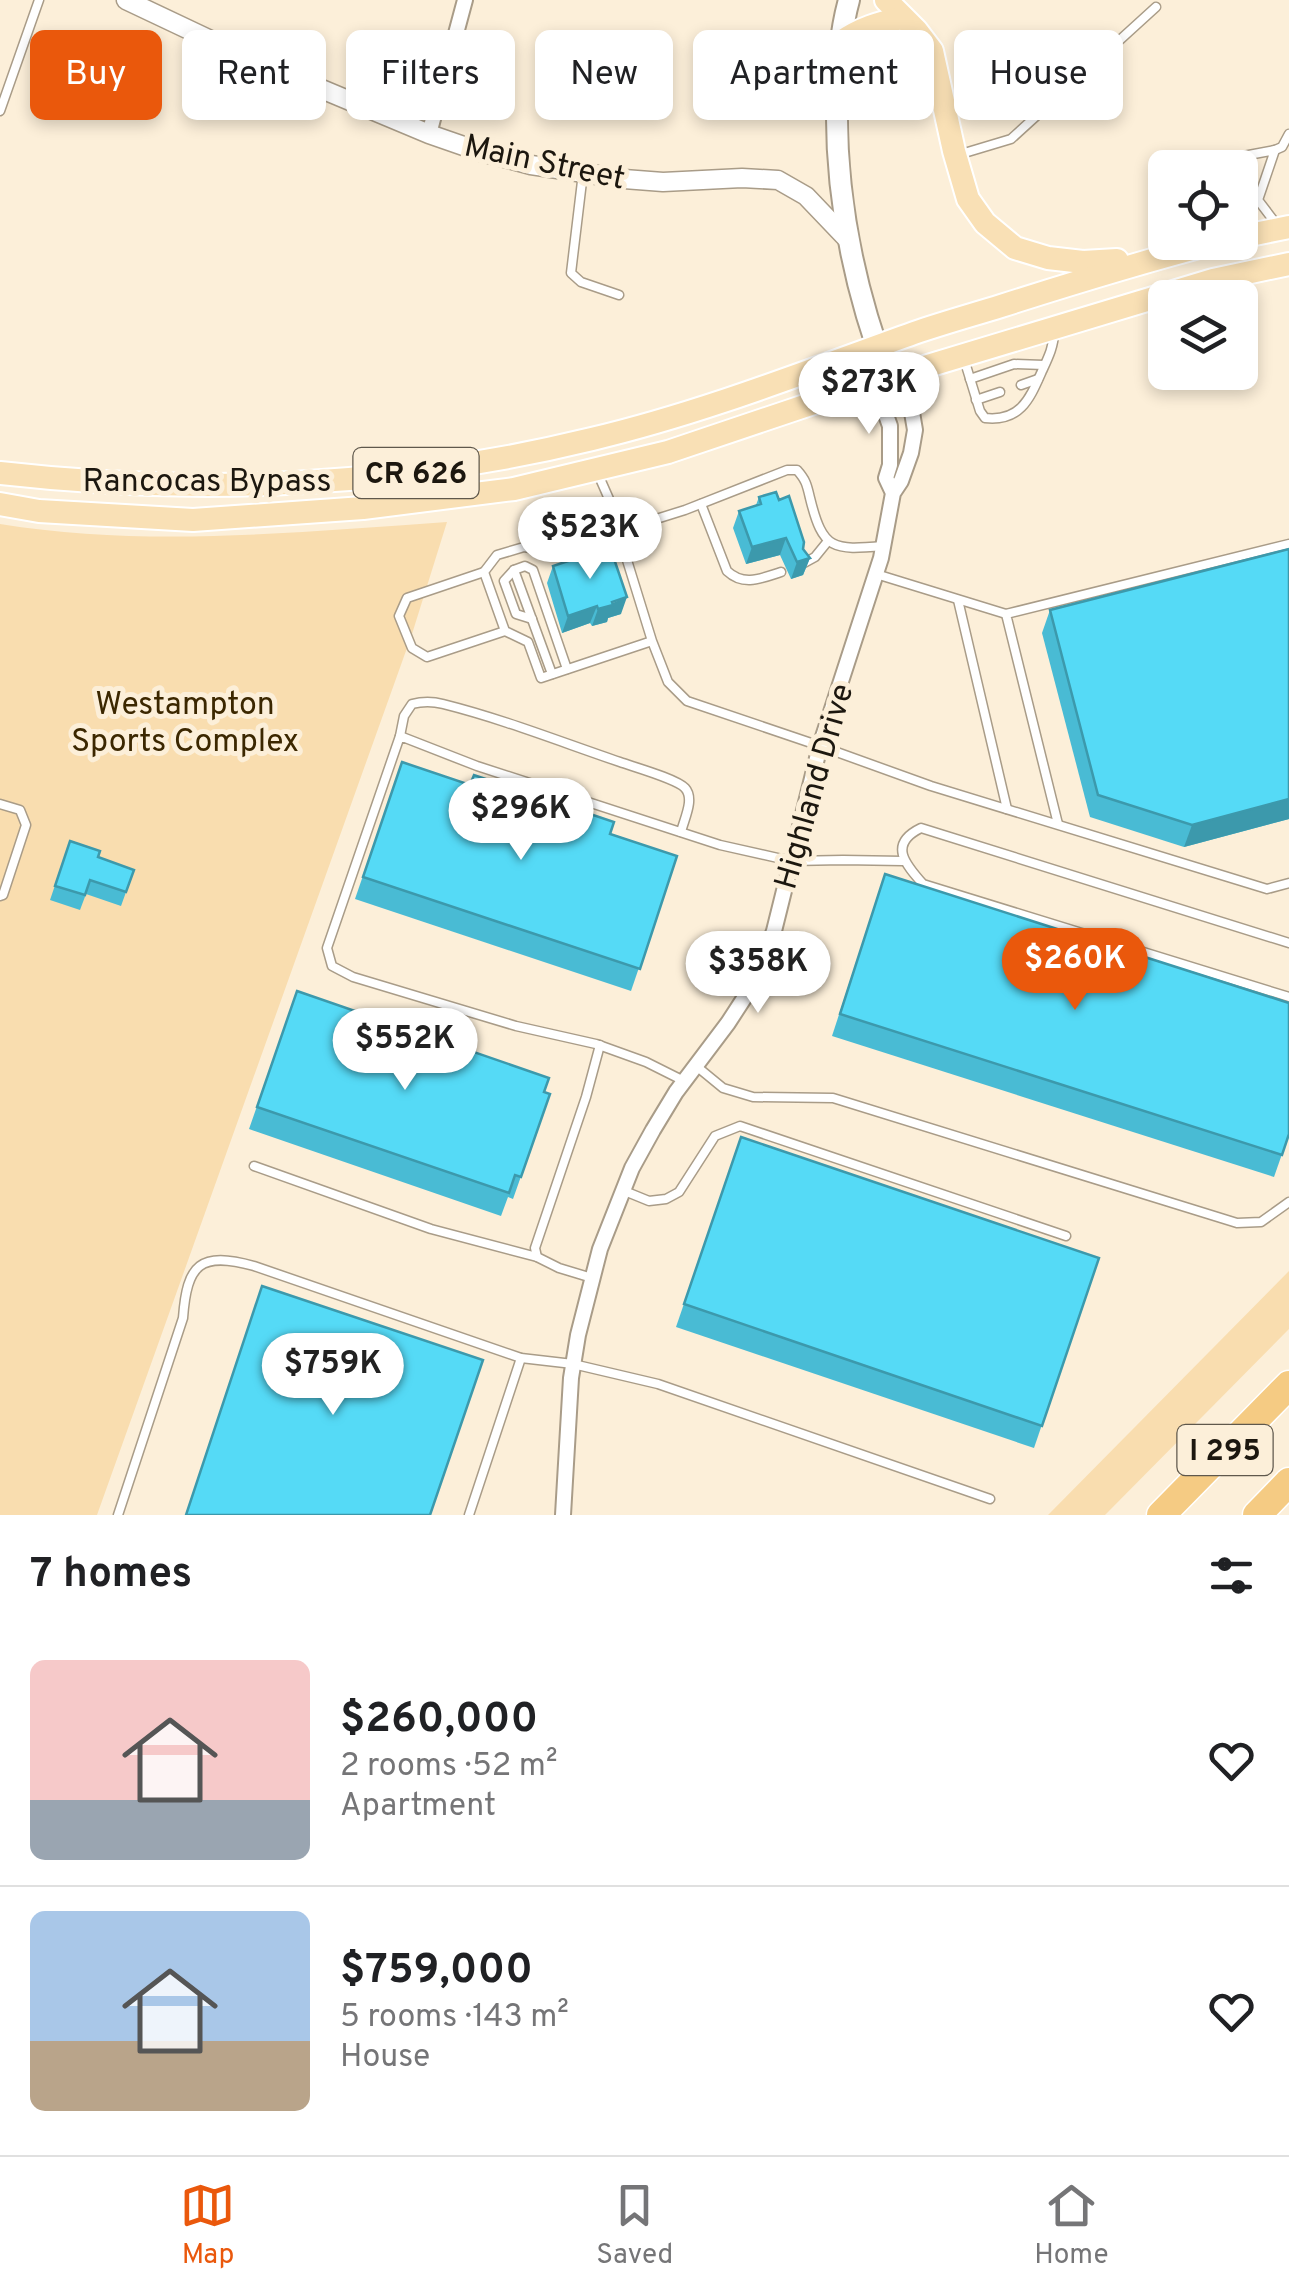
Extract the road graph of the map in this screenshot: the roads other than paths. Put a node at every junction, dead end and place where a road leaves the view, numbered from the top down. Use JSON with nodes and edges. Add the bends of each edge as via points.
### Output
{"nodes":[{"id":1,"x":39,"y":0,"type":"edge"},
{"id":2,"x":126,"y":0,"type":"edge"},
{"id":3,"x":465,"y":0,"type":"edge"},
{"id":4,"x":849,"y":0,"type":"edge"},
{"id":5,"x":1156,"y":7,"type":"dead end"},
{"id":6,"x":894,"y":9,"type":"edge"},
{"id":7,"x":843,"y":30,"type":"edge"},
{"id":8,"x":858,"y":30,"type":"edge"},
{"id":9,"x":0,"y":111,"type":"edge"},
{"id":10,"x":837,"y":120,"type":"edge"},
{"id":11,"x":429,"y":134,"type":"junction"},
{"id":12,"x":1289,"y":134,"type":"edge"},
{"id":13,"x":1275,"y":150,"type":"junction"},
{"id":14,"x":1258,"y":153,"type":"edge"},
{"id":15,"x":956,"y":156,"type":"junction"},
{"id":16,"x":583,"y":173,"type":"junction"},
{"id":17,"x":1285,"y":228,"type":"edge"},
{"id":18,"x":1258,"y":233,"type":"edge"},
{"id":19,"x":850,"y":241,"type":"junction"},
{"id":20,"x":1148,"y":259,"type":"edge"},
{"id":21,"x":1148,"y":260,"type":"edge"},
{"id":22,"x":1289,"y":264,"type":"edge"},
{"id":23,"x":619,"y":295,"type":"dead end"},
{"id":24,"x":1055,"y":328,"type":"junction"},
{"id":25,"x":876,"y":347,"type":"junction"},
{"id":26,"x":1044,"y":366,"type":"junction"},
{"id":27,"x":967,"y":367,"type":"junction"},
{"id":28,"x":888,"y":378,"type":"junction"},
{"id":29,"x":1038,"y":379,"type":"junction"},
{"id":30,"x":1021,"y":385,"type":"dead end"},
{"id":31,"x":1000,"y":392,"type":"dead end"},
{"id":32,"x":976,"y":400,"type":"junction"},
{"id":33,"x":596,"y":470,"type":"junction"},
{"id":34,"x":0,"y":473,"type":"edge"},
{"id":35,"x":892,"y":493,"type":"junction"},
{"id":36,"x":0,"y":504,"type":"edge"},
{"id":37,"x":701,"y":504,"type":"junction"},
{"id":38,"x":618,"y":532,"type":"junction"},
{"id":39,"x":828,"y":541,"type":"junction"},
{"id":40,"x":1289,"y":544,"type":"edge"},
{"id":41,"x":884,"y":546,"type":"junction"},
{"id":42,"x":804,"y":563,"type":"edge"},
{"id":43,"x":484,"y":572,"type":"junction"},
{"id":44,"x":781,"y":572,"type":"dead end"},
{"id":45,"x":876,"y":574,"type":"junction"},
{"id":46,"x":958,"y":600,"type":"junction"},
{"id":47,"x":1006,"y":614,"type":"junction"},
{"id":48,"x":474,"y":629,"type":"dead end"},
{"id":49,"x":505,"y":631,"type":"junction"},
{"id":50,"x":444,"y":639,"type":"dead end"},
{"id":51,"x":478,"y":640,"type":"junction"},
{"id":52,"x":652,"y":640,"type":"junction"},
{"id":53,"x":448,"y":650,"type":"junction"},
{"id":54,"x":568,"y":670,"type":"junction"},
{"id":55,"x":552,"y":674,"type":"junction"},
{"id":56,"x":400,"y":736,"type":"junction"},
{"id":57,"x":820,"y":746,"type":"junction"},
{"id":58,"x":0,"y":804,"type":"edge"},
{"id":59,"x":1007,"y":809,"type":"junction"},
{"id":60,"x":1058,"y":824,"type":"junction"},
{"id":61,"x":680,"y":832,"type":"junction"},
{"id":62,"x":791,"y":862,"type":"junction"},
{"id":63,"x":903,"y":862,"type":"junction"},
{"id":64,"x":1289,"y":883,"type":"edge"},
{"id":65,"x":0,"y":896,"type":"edge"},
{"id":66,"x":1289,"y":943,"type":"edge"},
{"id":67,"x":1289,"y":997,"type":"edge"},
{"id":68,"x":600,"y":1046,"type":"junction"},
{"id":69,"x":695,"y":1065,"type":"junction"},
{"id":70,"x":684,"y":1081,"type":"junction"},
{"id":71,"x":254,"y":1166,"type":"dead end"},
{"id":72,"x":622,"y":1190,"type":"junction"},
{"id":73,"x":1289,"y":1202,"type":"edge"},
{"id":74,"x":1066,"y":1236,"type":"dead end"},
{"id":75,"x":537,"y":1258,"type":"junction"},
{"id":76,"x":592,"y":1278,"type":"junction"},
{"id":77,"x":520,"y":1358,"type":"junction"},
{"id":78,"x":573,"y":1364,"type":"junction"},
{"id":79,"x":1289,"y":1386,"type":"edge"},
{"id":80,"x":1289,"y":1482,"type":"edge"},
{"id":81,"x":990,"y":1500,"type":"dead end"},
{"id":82,"x":118,"y":1515,"type":"edge"},
{"id":83,"x":469,"y":1515,"type":"edge"},
{"id":84,"x":563,"y":1515,"type":"edge"},
{"id":85,"x":1161,"y":1515,"type":"edge"},
{"id":86,"x":1257,"y":1515,"type":"edge"}],
"edges":[{"from":1,"to":9,"type":"lane"},
{"from":2,"to":11,"type":"street","name":"Main Street"},
{"from":3,"to":11,"type":"street"},
{"from":4,"to":7,"type":"main road"},
{"from":5,"to":15,"type":"lane","via":[[1011,140]]},
{"from":6,"to":8,"type":"main road"},
{"from":6,"to":15,"type":"main road","via":[[932,50]]},
{"from":10,"to":19,"type":"main road","via":[[838,179]]},
{"from":11,"to":16,"type":"street","name":"Main Street","via":[[531,165]]},
{"from":12,"to":13,"type":"lane"},
{"from":13,"to":14,"type":"lane"},
{"from":13,"to":17,"type":"lane","via":[[1258,200]]},
{"from":15,"to":20,"type":"main road","via":[[968,199],[1015,248],[1084,262]]},
{"from":16,"to":19,"type":"street","name":"Main Street","via":[[662,182],[778,180],[806,196]]},
{"from":16,"to":23,"type":"lane","via":[[571,274]]},
{"from":17,"to":18,"type":"main road"},
{"from":19,"to":25,"type":"main road"},
{"from":21,"to":25,"type":"main road","number":"CR 626"},
{"from":22,"to":24,"type":"main road","number":"CR 626"},
{"from":24,"to":26,"type":"lane"},
{"from":24,"to":27,"type":"main road","number":"CR 626"},
{"from":25,"to":28,"type":"main road"},
{"from":25,"to":34,"type":"main road","name":"Rancocas Bypass","number":"CR 626","via":[[656,422],[448,468],[247,486],[142,486]]},
{"from":26,"to":27,"type":"lane"},
{"from":26,"to":29,"type":"lane"},
{"from":27,"to":28,"type":"main road","number":"CR 626"},
{"from":27,"to":32,"type":"lane"},
{"from":28,"to":33,"type":"main road","name":"Rancocas Bypass","number":"CR 626"},
{"from":28,"to":35,"type":"street","name":"Highland Drive","via":[[882,404],[890,426],[886,478]]},
{"from":28,"to":35,"type":"street","name":"Highland Drive","via":[[909,394],[914,430],[902,481]]},
{"from":29,"to":30,"type":"lane"},
{"from":29,"to":32,"type":"lane","via":[[1017,412],[996,420],[986,418]]},
{"from":31,"to":32,"type":"lane"},
{"from":33,"to":36,"type":"main road","name":"Rancocas Bypass","number":"CR 626","via":[[382,506],[194,520]]},
{"from":33,"to":38,"type":"lane"},
{"from":35,"to":41,"type":"street","name":"Highland Drive"},
{"from":37,"to":38,"type":"lane"},
{"from":37,"to":39,"type":"lane","via":[[797,470]]},
{"from":37,"to":44,"type":"lane","via":[[727,572],[750,582]]},
{"from":38,"to":43,"type":"lane","via":[[555,552],[524,547],[497,555]]},
{"from":38,"to":52,"type":"lane"},
{"from":39,"to":41,"type":"lane"},
{"from":39,"to":42,"type":"lane"},
{"from":40,"to":47,"type":"lane"},
{"from":41,"to":45,"type":"street","name":"Highland Drive"},
{"from":43,"to":49,"type":"lane"},
{"from":43,"to":53,"type":"lane","via":[[459,586],[407,598],[399,616],[412,648],[427,656]]},
{"from":45,"to":46,"type":"lane"},
{"from":45,"to":57,"type":"street","name":"Highland Drive"},
{"from":46,"to":47,"type":"lane"},
{"from":46,"to":59,"type":"lane"},
{"from":47,"to":60,"type":"lane"},
{"from":48,"to":51,"type":"lane"},
{"from":49,"to":51,"type":"lane"},
{"from":49,"to":55,"type":"lane","via":[[528,642],[541,678]]},
{"from":50,"to":53,"type":"lane"},
{"from":51,"to":53,"type":"lane"},
{"from":52,"to":54,"type":"lane"},
{"from":52,"to":57,"type":"lane","via":[[668,682],[687,701]]},
{"from":54,"to":55,"type":"lane"},
{"from":54,"to":55,"type":"lane","via":[[533,570],[524,566],[504,582],[516,614],[532,619]]},
{"from":56,"to":61,"type":"lane"},
{"from":56,"to":61,"type":"lane","via":[[404,716],[423,701],[645,770],[688,793]]},
{"from":56,"to":68,"type":"lane","via":[[327,948],[332,966]]},
{"from":57,"to":59,"type":"lane"},
{"from":57,"to":62,"type":"street","name":"Highland Drive"},
{"from":58,"to":65,"type":"lane","via":[[20,810],[26,825]]},
{"from":59,"to":60,"type":"lane"},
{"from":60,"to":64,"type":"lane","via":[[1267,888]]},
{"from":61,"to":62,"type":"lane"},
{"from":62,"to":63,"type":"lane"},
{"from":62,"to":69,"type":"street","name":"Highland Drive","via":[[754,982]]},
{"from":63,"to":66,"type":"lane","via":[[902,844],[920,828]]},
{"from":63,"to":67,"type":"lane","via":[[923,884]]},
{"from":68,"to":70,"type":"lane"},
{"from":68,"to":75,"type":"lane","via":[[541,1225]]},
{"from":69,"to":70,"type":"street","name":"Highland Drive"},
{"from":69,"to":73,"type":"lane","via":[[723,1088],[753,1098],[833,1098],[1237,1223],[1261,1222]]},
{"from":70,"to":72,"type":"street","name":"Highland Drive"},
{"from":71,"to":75,"type":"lane","via":[[430,1229]]},
{"from":72,"to":74,"type":"lane","via":[[650,1201],[666,1199],[678,1192],[715,1136],[740,1126]]},
{"from":72,"to":76,"type":"street","name":"Highland Drive"},
{"from":75,"to":76,"type":"lane"},
{"from":76,"to":78,"type":"street","name":"Highland Drive"},
{"from":77,"to":78,"type":"lane"},
{"from":77,"to":82,"type":"lane","via":[[254,1266],[222,1259],[204,1263],[190,1274],[183,1318]]},
{"from":77,"to":83,"type":"lane"},
{"from":78,"to":81,"type":"lane","via":[[658,1384]]},
{"from":78,"to":84,"type":"street","name":"Highland Drive"},
{"from":79,"to":85,"type":"highway","number":"I 295"},
{"from":80,"to":86,"type":"highway","number":"I 295"}]}
